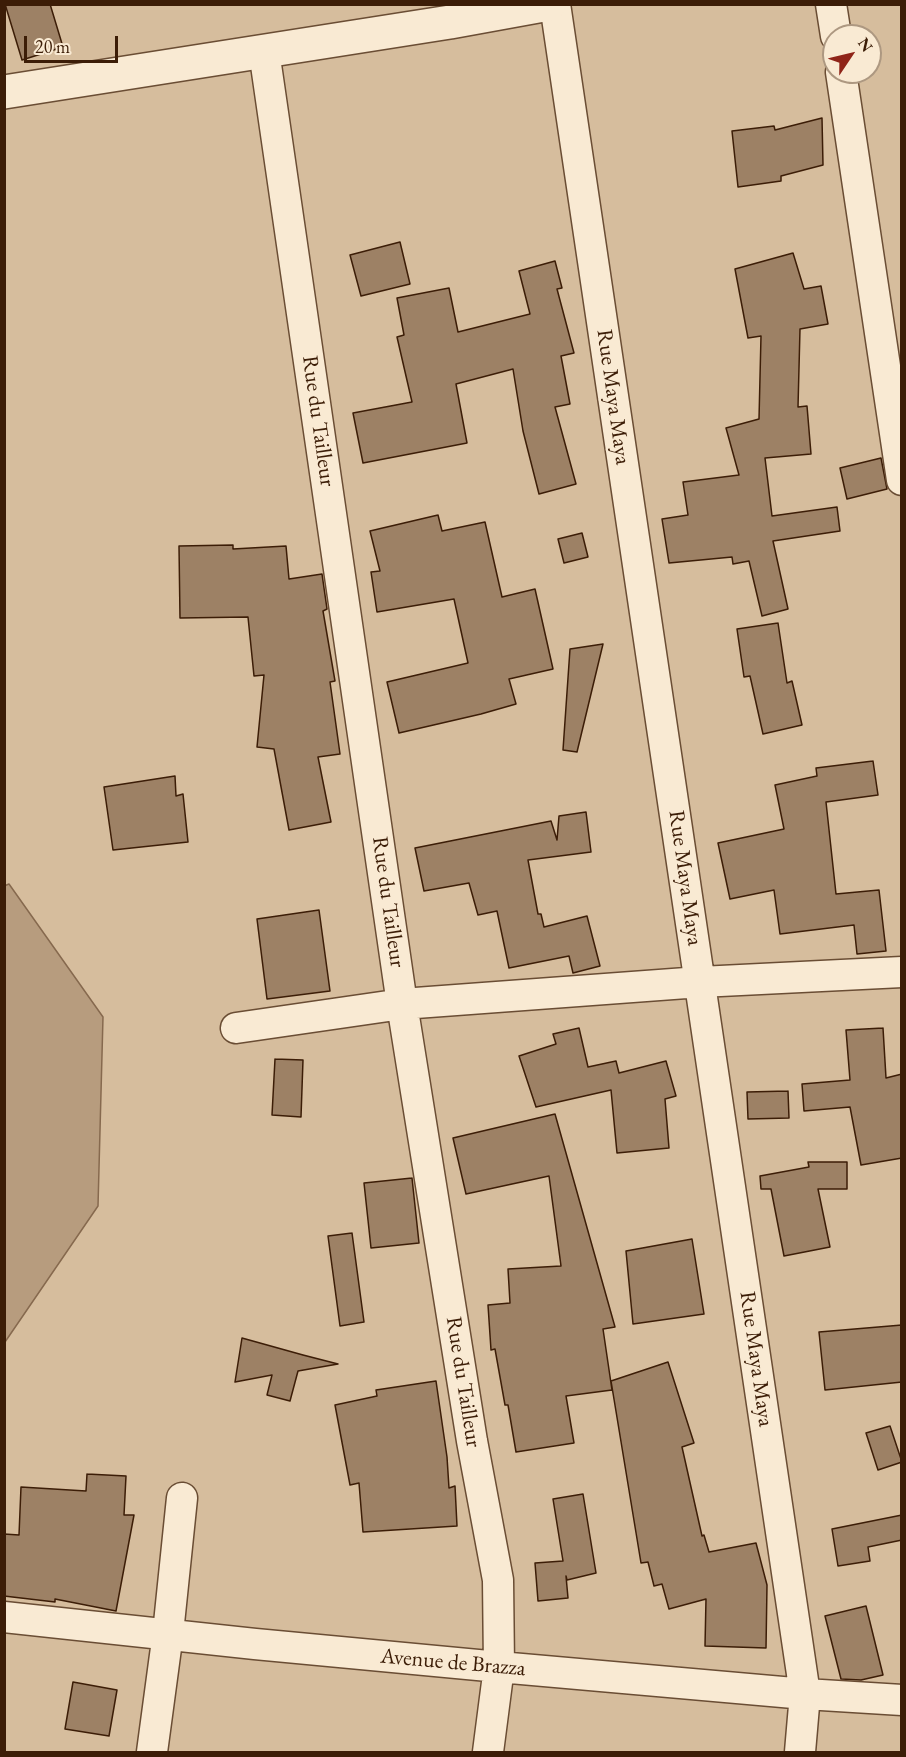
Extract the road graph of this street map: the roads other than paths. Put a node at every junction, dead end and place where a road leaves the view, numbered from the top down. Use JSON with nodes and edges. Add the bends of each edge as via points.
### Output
{"nodes":[{"id":1,"x":549,"y":4,"type":"edge"},
{"id":2,"x":555,"y":4,"type":"edge"},
{"id":3,"x":831,"y":4,"type":"edge"},
{"id":4,"x":834,"y":24,"type":"edge"},
{"id":5,"x":264,"y":51,"type":"junction"},
{"id":6,"x":843,"y":84,"type":"edge"},
{"id":7,"x":4,"y":92,"type":"edge"},
{"id":8,"x":902,"y":480,"type":"edge"},
{"id":9,"x":902,"y":972,"type":"edge"},
{"id":10,"x":700,"y":982,"type":"junction"},
{"id":11,"x":402,"y":1004,"type":"junction"},
{"id":12,"x":236,"y":1028,"type":"dead end"},
{"id":13,"x":182,"y":1498,"type":"dead end"},
{"id":14,"x":4,"y":1617,"type":"edge"},
{"id":15,"x":168,"y":1633,"type":"junction"},
{"id":16,"x":499,"y":1667,"type":"junction"},
{"id":17,"x":805,"y":1694,"type":"junction"},
{"id":18,"x":902,"y":1700,"type":"edge"},
{"id":19,"x":152,"y":1752,"type":"edge"},
{"id":20,"x":488,"y":1752,"type":"edge"},
{"id":21,"x":800,"y":1752,"type":"edge"}],
"edges":[{"from":1,"to":5,"type":"street"},
{"from":2,"to":10,"type":"street","name":"Rue Maya Maya"},
{"from":3,"to":4,"type":"street"},
{"from":5,"to":7,"type":"street"},
{"from":5,"to":11,"type":"street","name":"Rue du Tailleur"},
{"from":6,"to":8,"type":"street"},
{"from":9,"to":10,"type":"street"},
{"from":10,"to":11,"type":"street"},
{"from":10,"to":17,"type":"street","name":"Rue Maya Maya"},
{"from":11,"to":12,"type":"street"},
{"from":11,"to":16,"type":"street","name":"Rue du Tailleur","via":[[498,1580]]},
{"from":13,"to":15,"type":"street"},
{"from":14,"to":15,"type":"street","name":"Avenue de Brazza"},
{"from":15,"to":16,"type":"street","name":"Avenue de Brazza"},
{"from":15,"to":19,"type":"street"},
{"from":16,"to":17,"type":"street","name":"Avenue de Brazza"},
{"from":16,"to":20,"type":"street","name":"Rue du Tailleur"},
{"from":17,"to":18,"type":"street","name":"Avenue de Brazza"},
{"from":17,"to":21,"type":"street","name":"Rue Maya Maya"}]}
